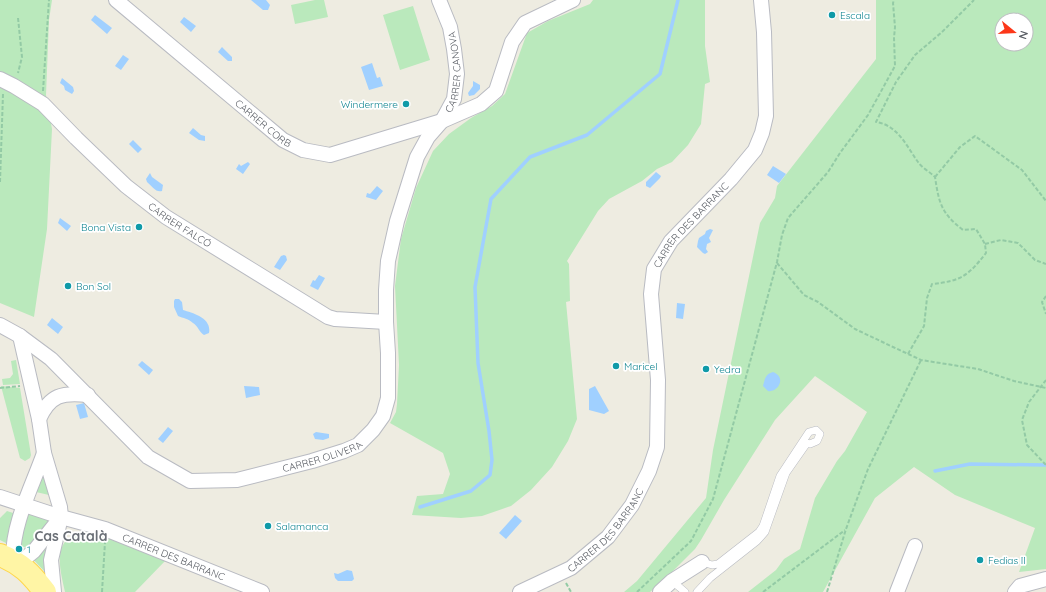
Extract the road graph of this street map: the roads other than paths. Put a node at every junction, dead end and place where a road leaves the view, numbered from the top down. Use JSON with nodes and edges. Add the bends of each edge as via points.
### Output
{"nodes":[{"id":1,"x":116,"y":0,"type":"edge"},
{"id":2,"x":438,"y":0,"type":"edge"},
{"id":3,"x":574,"y":0,"type":"edge"},
{"id":4,"x":762,"y":0,"type":"edge"},
{"id":5,"x":6,"y":82,"type":"edge"},
{"id":6,"x":442,"y":121,"type":"junction"},
{"id":7,"x":386,"y":322,"type":"junction"},
{"id":8,"x":0,"y":325,"type":"edge"},
{"id":9,"x":20,"y":336,"type":"junction"},
{"id":10,"x":88,"y":395,"type":"junction"},
{"id":11,"x":39,"y":419,"type":"junction"},
{"id":12,"x":44,"y":453,"type":"junction"},
{"id":13,"x":0,"y":497,"type":"edge"},
{"id":14,"x":26,"y":500,"type":"junction"},
{"id":15,"x":61,"y":512,"type":"junction"},
{"id":16,"x":915,"y":546,"type":"dead end"},
{"id":17,"x":10,"y":560,"type":"edge"},
{"id":18,"x":702,"y":562,"type":"joint"},
{"id":19,"x":1046,"y":579,"type":"edge"},
{"id":20,"x":672,"y":581,"type":"junction"},
{"id":21,"x":45,"y":592,"type":"edge"},
{"id":22,"x":54,"y":592,"type":"edge"},
{"id":23,"x":262,"y":592,"type":"edge"},
{"id":24,"x":520,"y":592,"type":"edge"},
{"id":25,"x":660,"y":592,"type":"edge"},
{"id":26,"x":685,"y":592,"type":"edge"},
{"id":27,"x":697,"y":592,"type":"edge"},
{"id":28,"x":897,"y":592,"type":"edge"},
{"id":29,"x":1015,"y":592,"type":"edge"}],
"edges":[{"from":1,"to":6,"type":"street","name":"CARRER CORB","via":[[283,140],[303,150],[330,155]]},
{"from":2,"to":6,"type":"street","name":"CARRER CANOVA","via":[[450,27],[457,74],[454,99]]},
{"from":3,"to":6,"type":"street","via":[[525,23],[512,42],[496,91],[481,104]]},
{"from":4,"to":24,"type":"street","name":"CARRER DES BARRANC","via":[[766,116],[762,133],[755,150],[731,179],[671,241],[654,269],[652,294],[658,380],[657,447],[649,471],[632,505],[608,537],[571,568]]},
{"from":5,"to":7,"type":"street","name":"CARRER FALCÓ","via":[[42,104],[126,186],[166,217],[328,317]]},
{"from":6,"to":7,"type":"street","name":"CARRER OLIVERA","via":[[417,157],[397,221],[388,260]]},
{"from":7,"to":10,"type":"street","name":"CARRER OLIVERA","via":[[388,398],[383,416],[373,430],[358,445],[344,451],[236,480],[190,481],[148,457]]},
{"from":8,"to":9,"type":"street","name":"CARRER OLIVERA"},
{"from":9,"to":10,"type":"street","name":"CARRER OLIVERA","via":[[51,359]]},
{"from":9,"to":11,"type":"street"},
{"from":10,"to":11,"type":"street","via":[[70,393],[57,397],[45,406]]},
{"from":11,"to":12,"type":"street"},
{"from":12,"to":14,"type":"street"},
{"from":12,"to":15,"type":"street"},
{"from":13,"to":14,"type":"street","name":"CARRER DES BARRANC"},
{"from":14,"to":15,"type":"street","name":"CARRER DES BARRANC"},
{"from":14,"to":17,"type":"street"},
{"from":15,"to":17,"type":"street","via":[[34,551]]},
{"from":15,"to":22,"type":"street","via":[[51,560]]},
{"from":15,"to":23,"type":"street","name":"CARRER DES BARRANC"},
{"from":16,"to":28,"type":"street"},
{"from":17,"to":21,"type":"main road","via":[[33,576]]},
{"from":18,"to":20,"type":"street"},
{"from":18,"to":27,"type":"lane","via":[[718,564],[758,532],[763,526],[780,476],[809,432],[816,430],[820,434],[817,441],[807,443],[786,473],[764,532],[757,541],[710,578]]},
{"from":19,"to":29,"type":"street","via":[[1020,586]]},
{"from":20,"to":25,"type":"street"},
{"from":20,"to":26,"type":"lane"}]}
